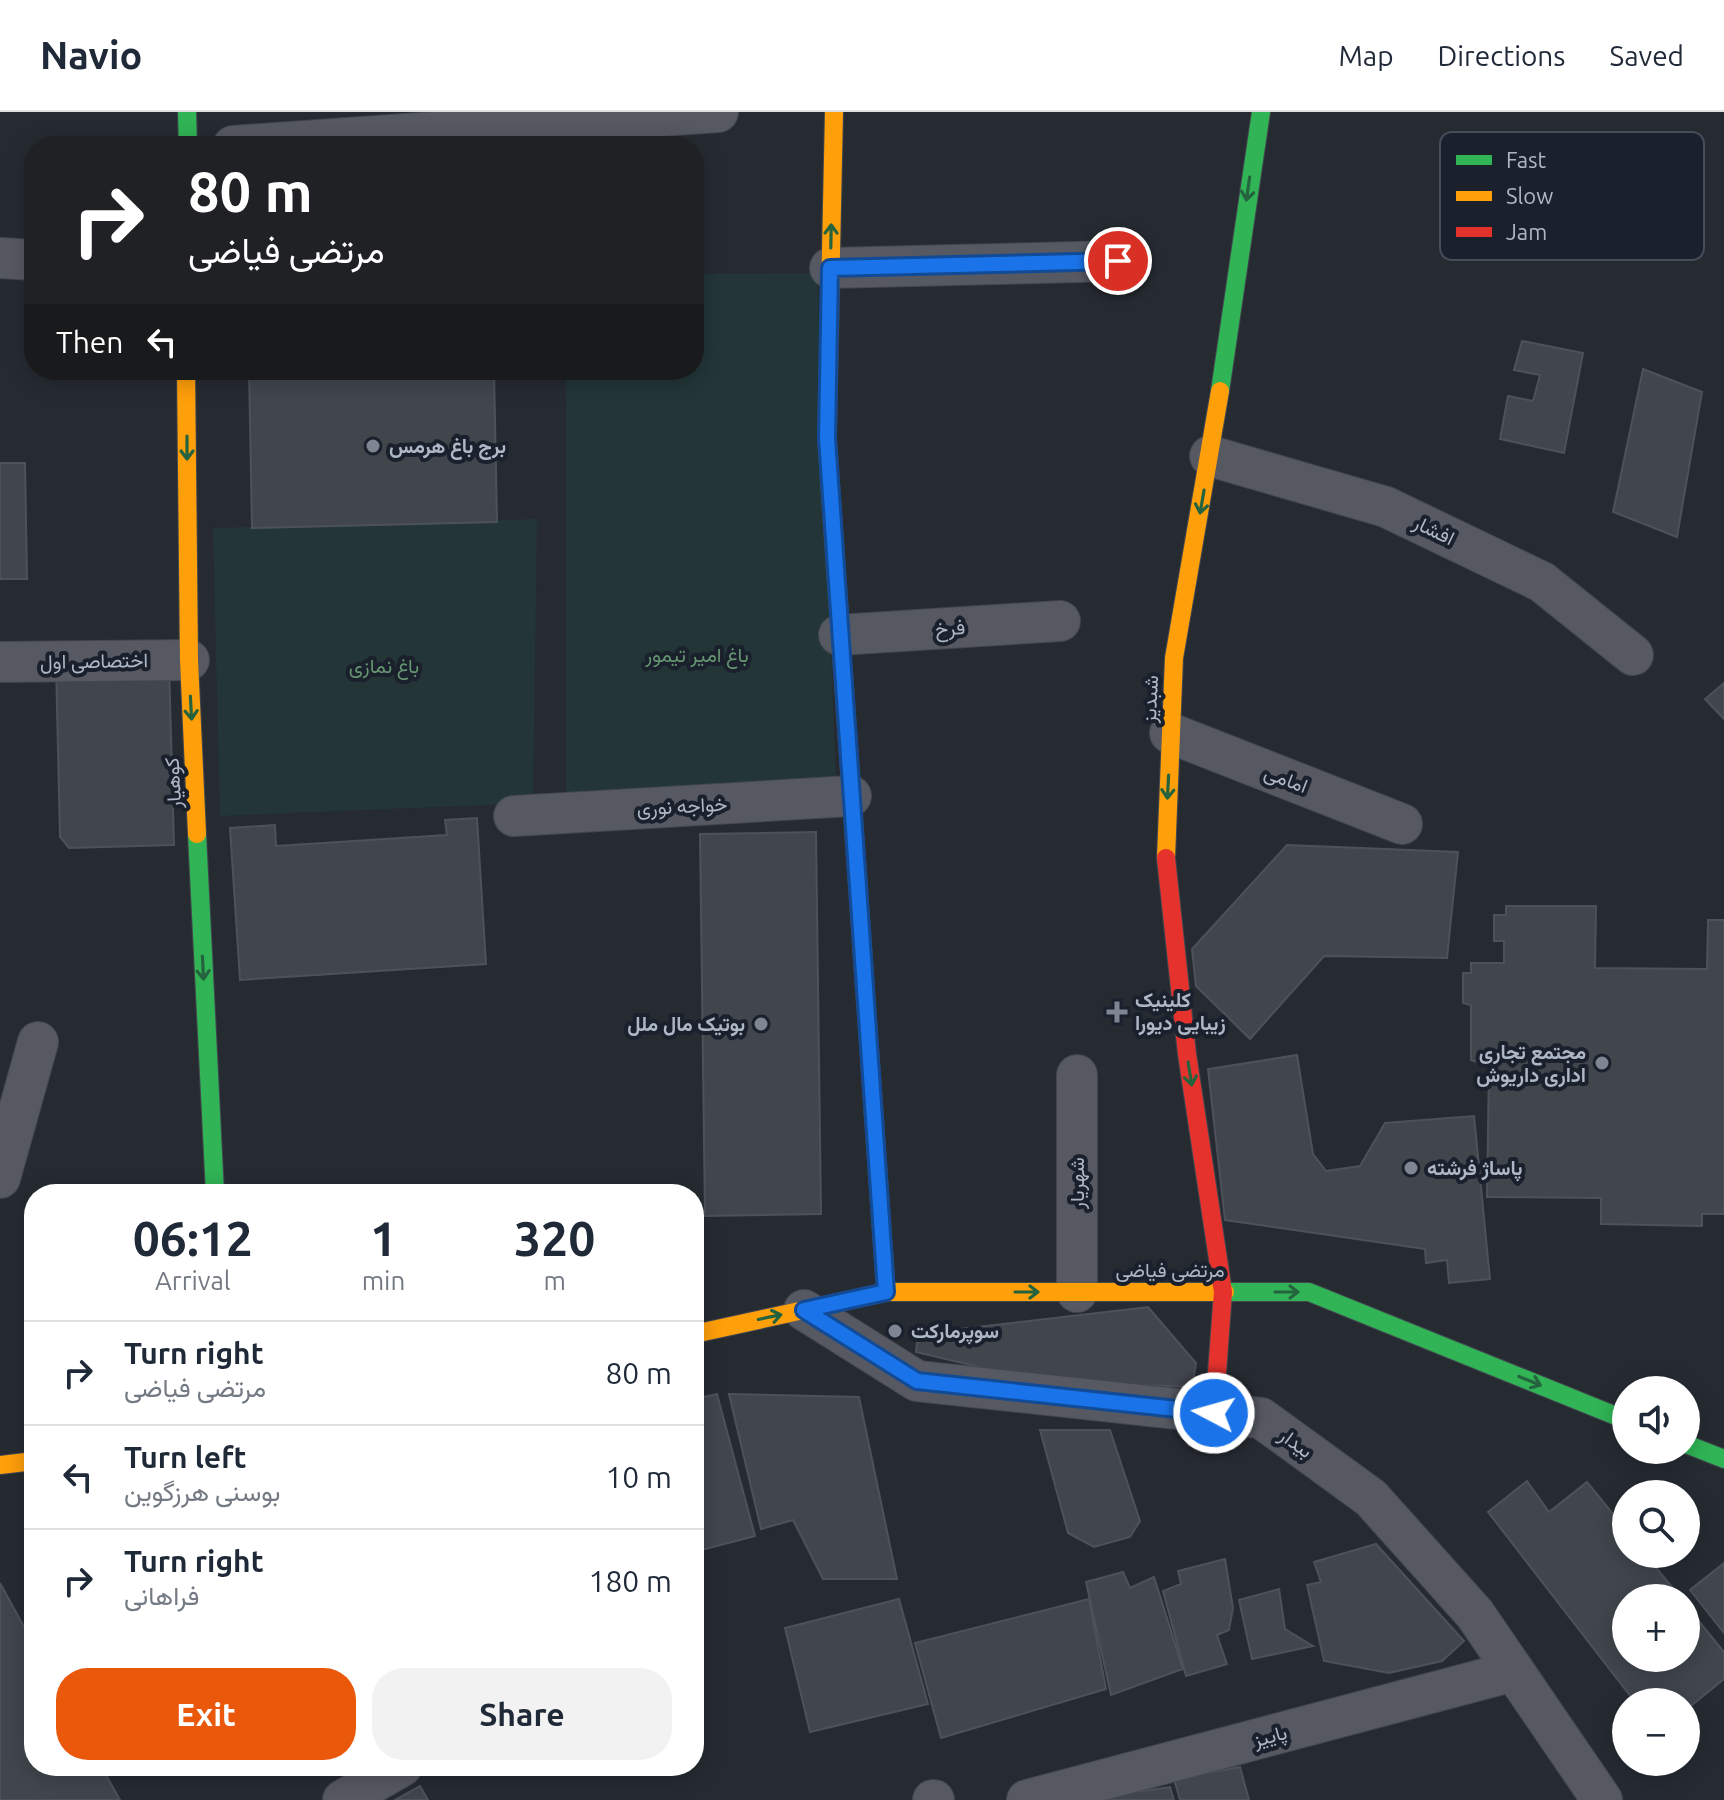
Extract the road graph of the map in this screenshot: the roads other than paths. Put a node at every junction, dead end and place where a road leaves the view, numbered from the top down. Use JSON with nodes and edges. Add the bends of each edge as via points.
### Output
{"nodes":[{"id":1,"x":187,"y":112,"type":"edge"},
{"id":2,"x":718,"y":112,"type":"edge"},
{"id":3,"x":834,"y":112,"type":"edge"},
{"id":4,"x":1261,"y":112,"type":"edge"},
{"id":5,"x":188,"y":136,"type":"edge"},
{"id":6,"x":376,"y":136,"type":"edge"},
{"id":7,"x":0,"y":258,"type":"edge"},
{"id":8,"x":24,"y":259,"type":"edge"},
{"id":9,"x":1118,"y":261,"type":"dead end"},
{"id":10,"x":830,"y":268,"type":"junction"},
{"id":11,"x":186,"y":380,"type":"edge"},
{"id":12,"x":1210,"y":456,"type":"junction"},
{"id":13,"x":1060,"y":621,"type":"dead end"},
{"id":14,"x":839,"y":635,"type":"junction"},
{"id":15,"x":1633,"y":655,"type":"dead end"},
{"id":16,"x":189,"y":660,"type":"junction"},
{"id":17,"x":0,"y":662,"type":"edge"},
{"id":18,"x":1170,"y":733,"type":"junction"},
{"id":19,"x":851,"y":796,"type":"junction"},
{"id":20,"x":514,"y":816,"type":"dead end"},
{"id":21,"x":1402,"y":824,"type":"dead end"},
{"id":22,"x":38,"y":1042,"type":"dead end"},
{"id":23,"x":1077,"y":1075,"type":"dead end"},
{"id":24,"x":0,"y":1178,"type":"edge"},
{"id":25,"x":215,"y":1184,"type":"edge"},
{"id":26,"x":886,"y":1292,"type":"junction"},
{"id":27,"x":1077,"y":1292,"type":"junction"},
{"id":28,"x":1223,"y":1292,"type":"junction"},
{"id":29,"x":804,"y":1310,"type":"junction"},
{"id":30,"x":704,"y":1332,"type":"edge"},
{"id":31,"x":1214,"y":1413,"type":"junction"},
{"id":32,"x":1612,"y":1414,"type":"edge"},
{"id":33,"x":1700,"y":1450,"type":"edge"},
{"id":34,"x":1724,"y":1459,"type":"edge"},
{"id":35,"x":24,"y":1462,"type":"edge"},
{"id":36,"x":0,"y":1465,"type":"edge"},
{"id":37,"x":1514,"y":1671,"type":"junction"},
{"id":38,"x":385,"y":1776,"type":"edge"},
{"id":39,"x":343,"y":1800,"type":"edge"},
{"id":40,"x":1027,"y":1800,"type":"edge"},
{"id":41,"x":1602,"y":1800,"type":"edge"}],
"edges":[{"from":1,"to":5,"type":"street"},
{"from":2,"to":6,"type":"street"},
{"from":10,"to":3,"type":"street","one_way":true},
{"from":4,"to":12,"type":"street","name":"شبدیز","one_way":true},
{"from":7,"to":8,"type":"street"},
{"from":9,"to":10,"type":"street"},
{"from":10,"to":14,"type":"street","via":[[827,438]]},
{"from":11,"to":16,"type":"street","name":"کوهیار","one_way":true},
{"from":12,"to":15,"type":"street","name":"افشار","via":[[1386,507],[1542,582]]},
{"from":12,"to":18,"type":"street","name":"شبدیز","one_way":true,"via":[[1174,658]]},
{"from":13,"to":14,"type":"street","name":"فرخ"},
{"from":14,"to":19,"type":"street"},
{"from":16,"to":17,"type":"street","name":"اختصاصی اول"},
{"from":16,"to":25,"type":"street","name":"کوهیار","one_way":true},
{"from":18,"to":21,"type":"street","name":"امامی"},
{"from":18,"to":28,"type":"street","name":"شبدیز","one_way":true,"via":[[1165,848],[1187,1054]]},
{"from":19,"to":20,"type":"street","name":"خواجه نوری"},
{"from":19,"to":26,"type":"street"},
{"from":22,"to":24,"type":"street"},
{"from":23,"to":27,"type":"street","name":"شهریار"},
{"from":26,"to":27,"type":"street","name":"مرتضی فیاضی","one_way":true},
{"from":26,"to":29,"type":"street","name":"مرتضی فیاضی"},
{"from":27,"to":28,"type":"street","name":"مرتضی فیاضی"},
{"from":28,"to":31,"type":"street","name":"شبدیز"},
{"from":28,"to":32,"type":"street","name":"مرتضی فیاضی","one_way":true,"via":[[1309,1292]]},
{"from":30,"to":29,"type":"street","name":"مرتضی فیاضی","one_way":true},
{"from":29,"to":31,"type":"street","name":"بیدار","via":[[917,1381]]},
{"from":31,"to":37,"type":"street","name":"بیدار","via":[[1261,1418],[1371,1498],[1475,1614]]},
{"from":33,"to":34,"type":"street"},
{"from":35,"to":36,"type":"street"},
{"from":37,"to":40,"type":"street","name":"پاییز"},
{"from":37,"to":41,"type":"street","name":"بیدار"},
{"from":38,"to":39,"type":"street"}]}
